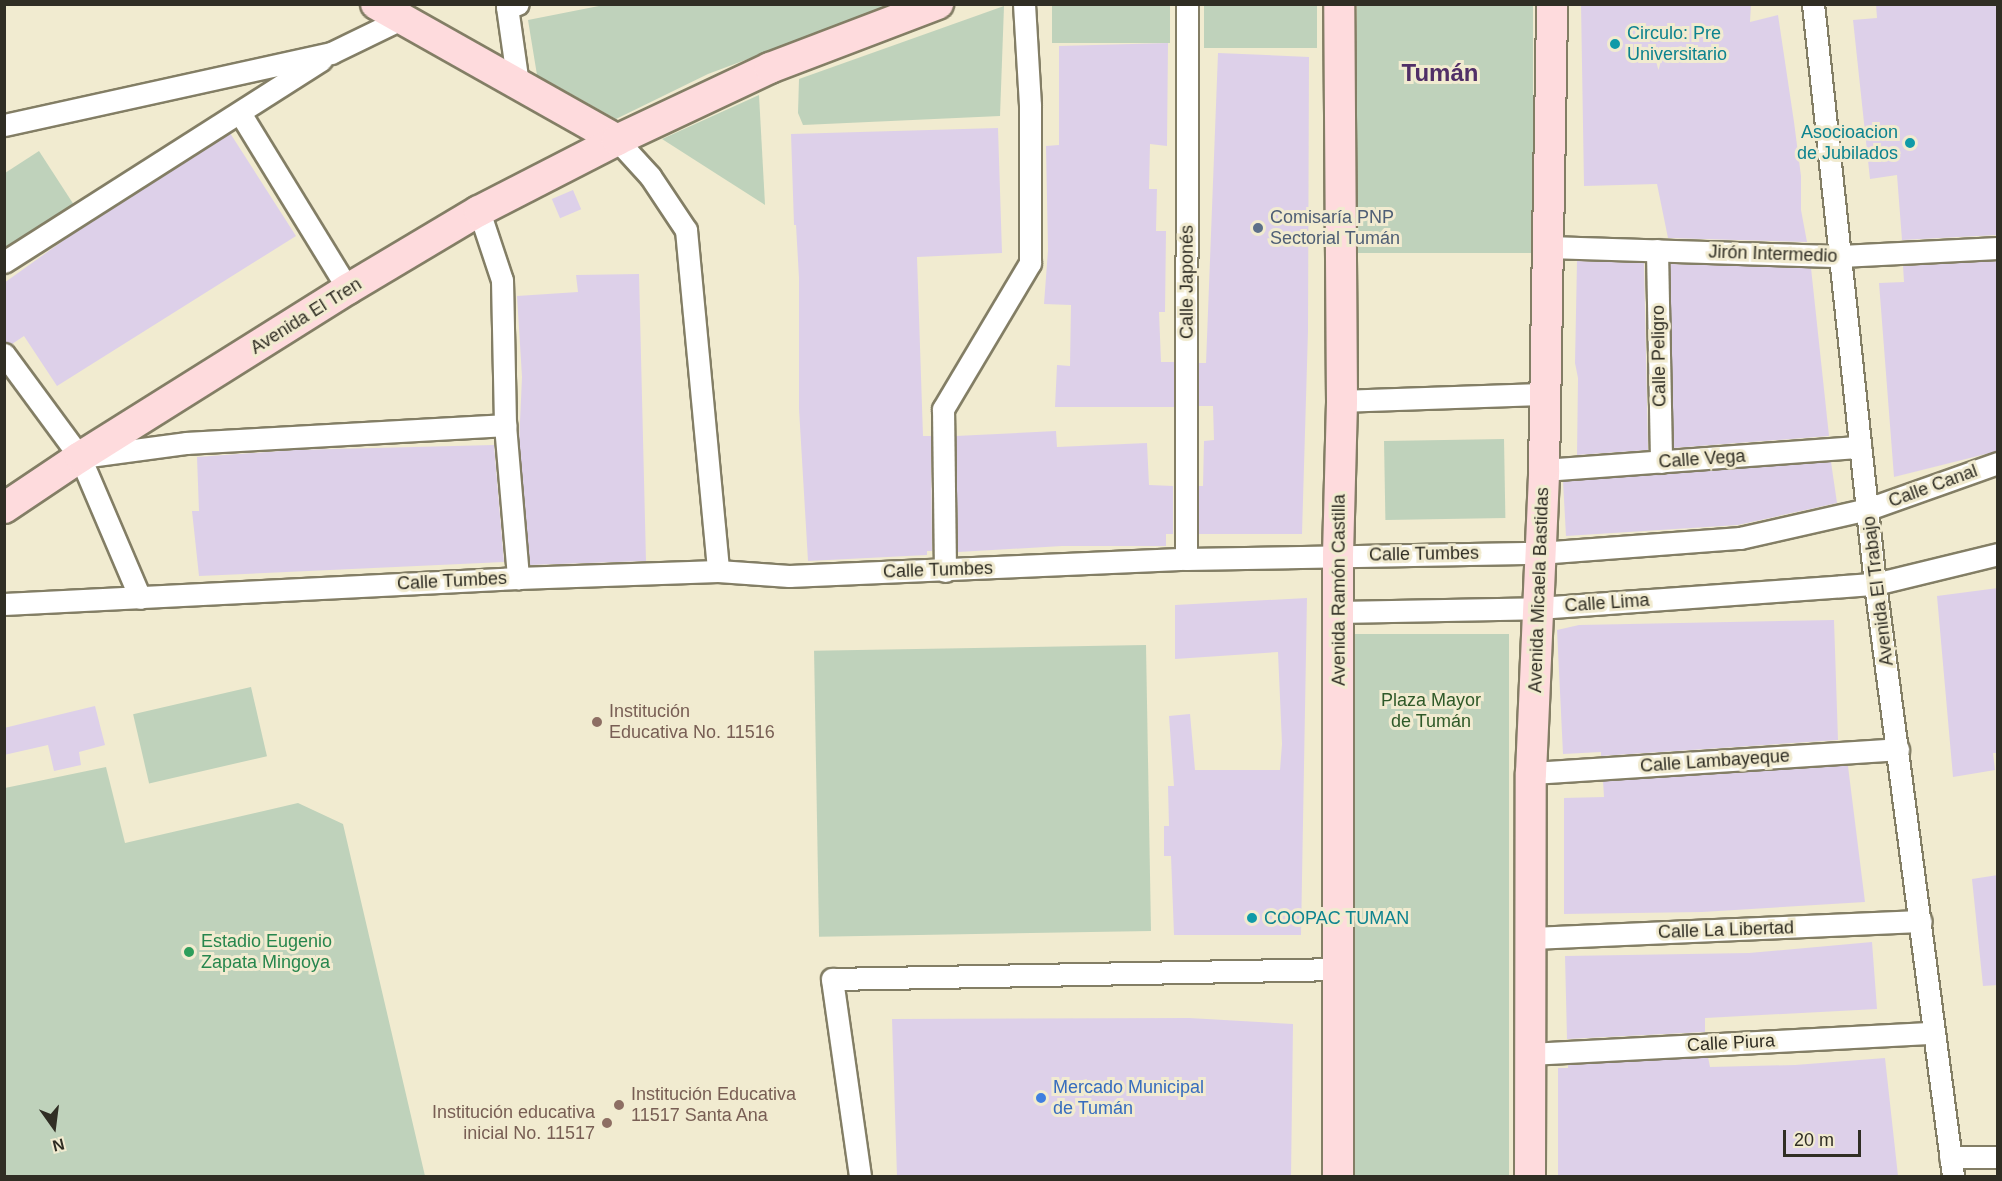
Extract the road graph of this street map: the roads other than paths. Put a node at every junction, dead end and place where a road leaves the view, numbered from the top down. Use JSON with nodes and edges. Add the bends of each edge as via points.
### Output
{"nodes":[{"id":1,"x":938,"y":4,"type":"edge"},
{"id":2,"x":1024,"y":4,"type":"edge"},
{"id":3,"x":1187,"y":4,"type":"edge"},
{"id":4,"x":1339,"y":4,"type":"edge"},
{"id":5,"x":1552,"y":4,"type":"edge"},
{"id":6,"x":1813,"y":4,"type":"edge"},
{"id":7,"x":513,"y":6,"type":"edge"},
{"id":8,"x":388,"y":12,"type":"edge"},
{"id":9,"x":331,"y":53,"type":"junction"},
{"id":10,"x":518,"y":84,"type":"junction"},
{"id":11,"x":240,"y":112,"type":"junction"},
{"id":12,"x":4,"y":125,"type":"edge"},
{"id":13,"x":617,"y":140,"type":"junction"},
{"id":14,"x":479,"y":212,"type":"junction"},
{"id":15,"x":1548,"y":247,"type":"junction"},
{"id":16,"x":1998,"y":248,"type":"edge"},
{"id":17,"x":1657,"y":250,"type":"junction"},
{"id":18,"x":1840,"y":256,"type":"junction"},
{"id":19,"x":4,"y":262,"type":"edge"},
{"id":20,"x":348,"y":289,"type":"junction"},
{"id":21,"x":4,"y":354,"type":"edge"},
{"id":22,"x":1545,"y":394,"type":"junction"},
{"id":23,"x":1341,"y":401,"type":"junction"},
{"id":24,"x":505,"y":425,"type":"junction"},
{"id":25,"x":1860,"y":447,"type":"junction"},
{"id":26,"x":80,"y":457,"type":"junction"},
{"id":27,"x":1661,"y":462,"type":"junction"},
{"id":28,"x":1998,"y":463,"type":"edge"},
{"id":29,"x":1544,"y":470,"type":"junction"},
{"id":30,"x":4,"y":508,"type":"edge"},
{"id":31,"x":1868,"y":509,"type":"junction"},
{"id":32,"x":1539,"y":553,"type":"junction"},
{"id":33,"x":1998,"y":554,"type":"edge"},
{"id":34,"x":1338,"y":555,"type":"junction"},
{"id":35,"x":1186,"y":559,"type":"junction"},
{"id":36,"x":718,"y":571,"type":"junction"},
{"id":37,"x":945,"y":571,"type":"junction"},
{"id":38,"x":518,"y":578,"type":"junction"},
{"id":39,"x":1875,"y":584,"type":"junction"},
{"id":40,"x":140,"y":598,"type":"junction"},
{"id":41,"x":4,"y":604,"type":"edge"},
{"id":42,"x":1538,"y":608,"type":"junction"},
{"id":43,"x":1338,"y":612,"type":"junction"},
{"id":44,"x":1898,"y":749,"type":"junction"},
{"id":45,"x":1531,"y":773,"type":"junction"},
{"id":46,"x":1921,"y":921,"type":"junction"},
{"id":47,"x":1531,"y":938,"type":"junction"},
{"id":48,"x":1339,"y":969,"type":"junction"},
{"id":49,"x":1932,"y":1033,"type":"junction"},
{"id":50,"x":1530,"y":1054,"type":"junction"},
{"id":51,"x":1998,"y":1157,"type":"edge"},
{"id":52,"x":1951,"y":1167,"type":"edge"},
{"id":53,"x":860,"y":1176,"type":"edge"},
{"id":54,"x":1338,"y":1176,"type":"edge"},
{"id":55,"x":1530,"y":1176,"type":"edge"}],
"edges":[{"from":1,"to":13,"type":"main road","name":"Avenida El Tren","via":[[770,68]]},
{"from":2,"to":37,"type":"street","via":[[1030,105],[1030,263],[943,409]]},
{"from":3,"to":35,"type":"street","name":"Calle Japonés"},
{"from":4,"to":23,"type":"main road","name":"Avenida Ramón Castilla"},
{"from":5,"to":15,"type":"main road","name":"Avenida Micaela Bastidas"},
{"from":6,"to":18,"type":"street","name":"Avenida El Trabajo"},
{"from":7,"to":10,"type":"street"},
{"from":8,"to":9,"type":"street"},
{"from":8,"to":10,"type":"main road"},
{"from":9,"to":11,"type":"street"},
{"from":9,"to":12,"type":"street"},
{"from":10,"to":13,"type":"main road"},
{"from":11,"to":19,"type":"street"},
{"from":11,"to":20,"type":"street"},
{"from":13,"to":14,"type":"main road","name":"Avenida El Tren"},
{"from":13,"to":36,"type":"street","via":[[650,176],[686,230]]},
{"from":14,"to":20,"type":"main road","name":"Avenida El Tren"},
{"from":14,"to":24,"type":"street","via":[[502,280]]},
{"from":15,"to":17,"type":"street","name":"Jirón Intermedio"},
{"from":15,"to":22,"type":"main road","name":"Avenida Micaela Bastidas"},
{"from":16,"to":18,"type":"street","name":"Jirón Intermedio"},
{"from":17,"to":18,"type":"street","name":"Jirón Intermedio"},
{"from":17,"to":27,"type":"street","name":"Calle Peligro"},
{"from":18,"to":25,"type":"street","name":"Avenida El Trabajo"},
{"from":20,"to":26,"type":"main road","name":"Avenida El Tren"},
{"from":21,"to":26,"type":"street"},
{"from":22,"to":23,"type":"street"},
{"from":22,"to":29,"type":"main road","name":"Avenida Micaela Bastidas"},
{"from":23,"to":34,"type":"main road","name":"Avenida Ramón Castilla"},
{"from":24,"to":26,"type":"street","via":[[187,443]]},
{"from":24,"to":38,"type":"street"},
{"from":25,"to":27,"type":"street","name":"Calle Vega"},
{"from":25,"to":31,"type":"street","name":"Avenida El Trabajo"},
{"from":26,"to":30,"type":"main road","name":"Avenida El Tren"},
{"from":26,"to":40,"type":"street"},
{"from":27,"to":29,"type":"street","name":"Calle Vega"},
{"from":28,"to":31,"type":"street","name":"Calle Canal"},
{"from":29,"to":32,"type":"main road","name":"Avenida Micaela Bastidas"},
{"from":31,"to":32,"type":"street","name":"Calle Tumbes","via":[[1740,538]]},
{"from":31,"to":39,"type":"street","name":"Avenida El Trabajo"},
{"from":32,"to":34,"type":"street","name":"Calle Tumbes"},
{"from":32,"to":42,"type":"main road","name":"Avenida Micaela Bastidas"},
{"from":33,"to":39,"type":"street","name":"Calle Lima"},
{"from":34,"to":35,"type":"street","name":"Calle Tumbes"},
{"from":34,"to":43,"type":"main road","name":"Avenida Ramón Castilla"},
{"from":35,"to":37,"type":"street","name":"Calle Tumbes"},
{"from":36,"to":37,"type":"street","name":"Calle Tumbes","via":[[789,576]]},
{"from":36,"to":38,"type":"street","name":"Calle Tumbes"},
{"from":38,"to":40,"type":"street","name":"Calle Tumbes"},
{"from":39,"to":42,"type":"street","name":"Calle Lima"},
{"from":39,"to":44,"type":"street","name":"Avenida El Trabajo"},
{"from":40,"to":41,"type":"street","name":"Calle Tumbes"},
{"from":42,"to":43,"type":"street","name":"Calle Lima"},
{"from":42,"to":45,"type":"main road","name":"Avenida Micaela Bastidas"},
{"from":43,"to":48,"type":"main road","name":"Avenida Ramón Castilla"},
{"from":44,"to":45,"type":"street","name":"Calle Lambayeque"},
{"from":44,"to":46,"type":"street","name":"Avenida El Trabajo"},
{"from":45,"to":47,"type":"main road","name":"Avenida Micaela Bastidas"},
{"from":46,"to":47,"type":"street","name":"Calle La Libertad"},
{"from":46,"to":49,"type":"street","name":"Avenida El Trabajo"},
{"from":47,"to":50,"type":"main road","name":"Avenida Micaela Bastidas"},
{"from":48,"to":53,"type":"street","via":[[832,979]]},
{"from":48,"to":54,"type":"main road","name":"Avenida Ramón Castilla"},
{"from":49,"to":50,"type":"street","name":"Calle Piura"},
{"from":49,"to":52,"type":"street","name":"Avenida El Trabajo"},
{"from":50,"to":55,"type":"main road","name":"Avenida Micaela Bastidas"},
{"from":51,"to":52,"type":"street"}]}
